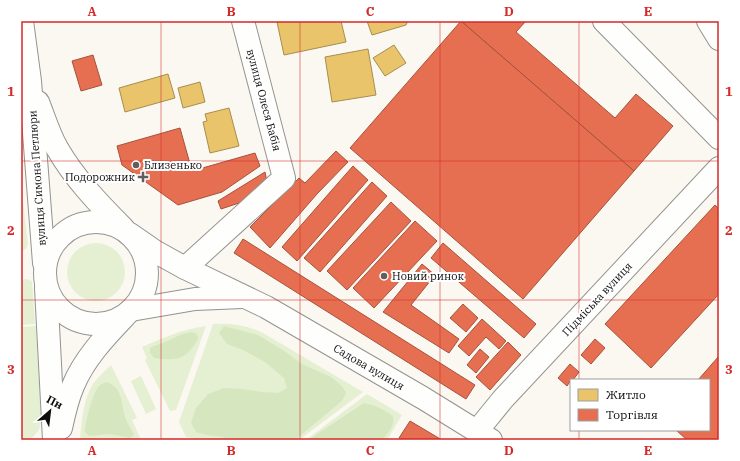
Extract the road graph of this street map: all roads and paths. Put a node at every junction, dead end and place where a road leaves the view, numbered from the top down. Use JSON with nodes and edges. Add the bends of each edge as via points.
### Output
{"nodes":[{"id":1,"x":22,"y":21,"type":"edge"},
{"id":2,"x":243,"y":21,"type":"edge"},
{"id":3,"x":604,"y":21,"type":"edge"},
{"id":4,"x":708,"y":21,"type":"edge"},
{"id":5,"x":719,"y":39,"type":"edge"},
{"id":6,"x":30,"y":81,"type":"junction"},
{"id":7,"x":719,"y":138,"type":"edge"},
{"id":8,"x":719,"y":168,"type":"edge"},
{"id":9,"x":127,"y":232,"type":"junction"},
{"id":10,"x":185,"y":268,"type":"junction"},
{"id":11,"x":45,"y":278,"type":"junction"},
{"id":12,"x":246,"y":297,"type":"junction"},
{"id":13,"x":130,"y":311,"type":"junction"},
{"id":14,"x":484,"y":436,"type":"edge"},
{"id":15,"x":54,"y":440,"type":"edge"},
{"id":16,"x":59,"y":440,"type":"edge"}],
"edges":[{"from":1,"to":6,"type":"street","name":"вулиця Симона Петлюри"},
{"from":2,"to":10,"type":"street","name":"вулиця Олеся Бабія","via":[[284,178]]},
{"from":3,"to":7,"type":"street"},
{"from":4,"to":5,"type":"street"},
{"from":6,"to":9,"type":"street","name":"вулиця Симона Петлюри","via":[[56,147],[99,204]]},
{"from":6,"to":11,"type":"street","name":"вулиця Симона Петлюри"},
{"from":8,"to":14,"type":"street","name":"Підміська вулиця","via":[[503,399]]},
{"from":9,"to":10,"type":"street","name":"Садова вулиця"},
{"from":9,"to":11,"type":"street","via":[[110,223],[94,221],[78,224],[64,232],[53,244],[46,259]]},
{"from":9,"to":13,"type":"street","via":[[139,244],[145,256],[147,270],[146,285]]},
{"from":10,"to":12,"type":"street","name":"Садова вулиця"},
{"from":11,"to":13,"type":"street","via":[[50,296],[71,318],[101,324],[116,320]]},
{"from":11,"to":15,"type":"street","name":"вулиця Симона Петлюри"},
{"from":12,"to":13,"type":"street","name":"Садова вулиця","via":[[194,299]]},
{"from":12,"to":14,"type":"street","name":"Садова вулиця","via":[[423,398]]},
{"from":13,"to":16,"type":"street","via":[[98,346],[73,384]]}]}
